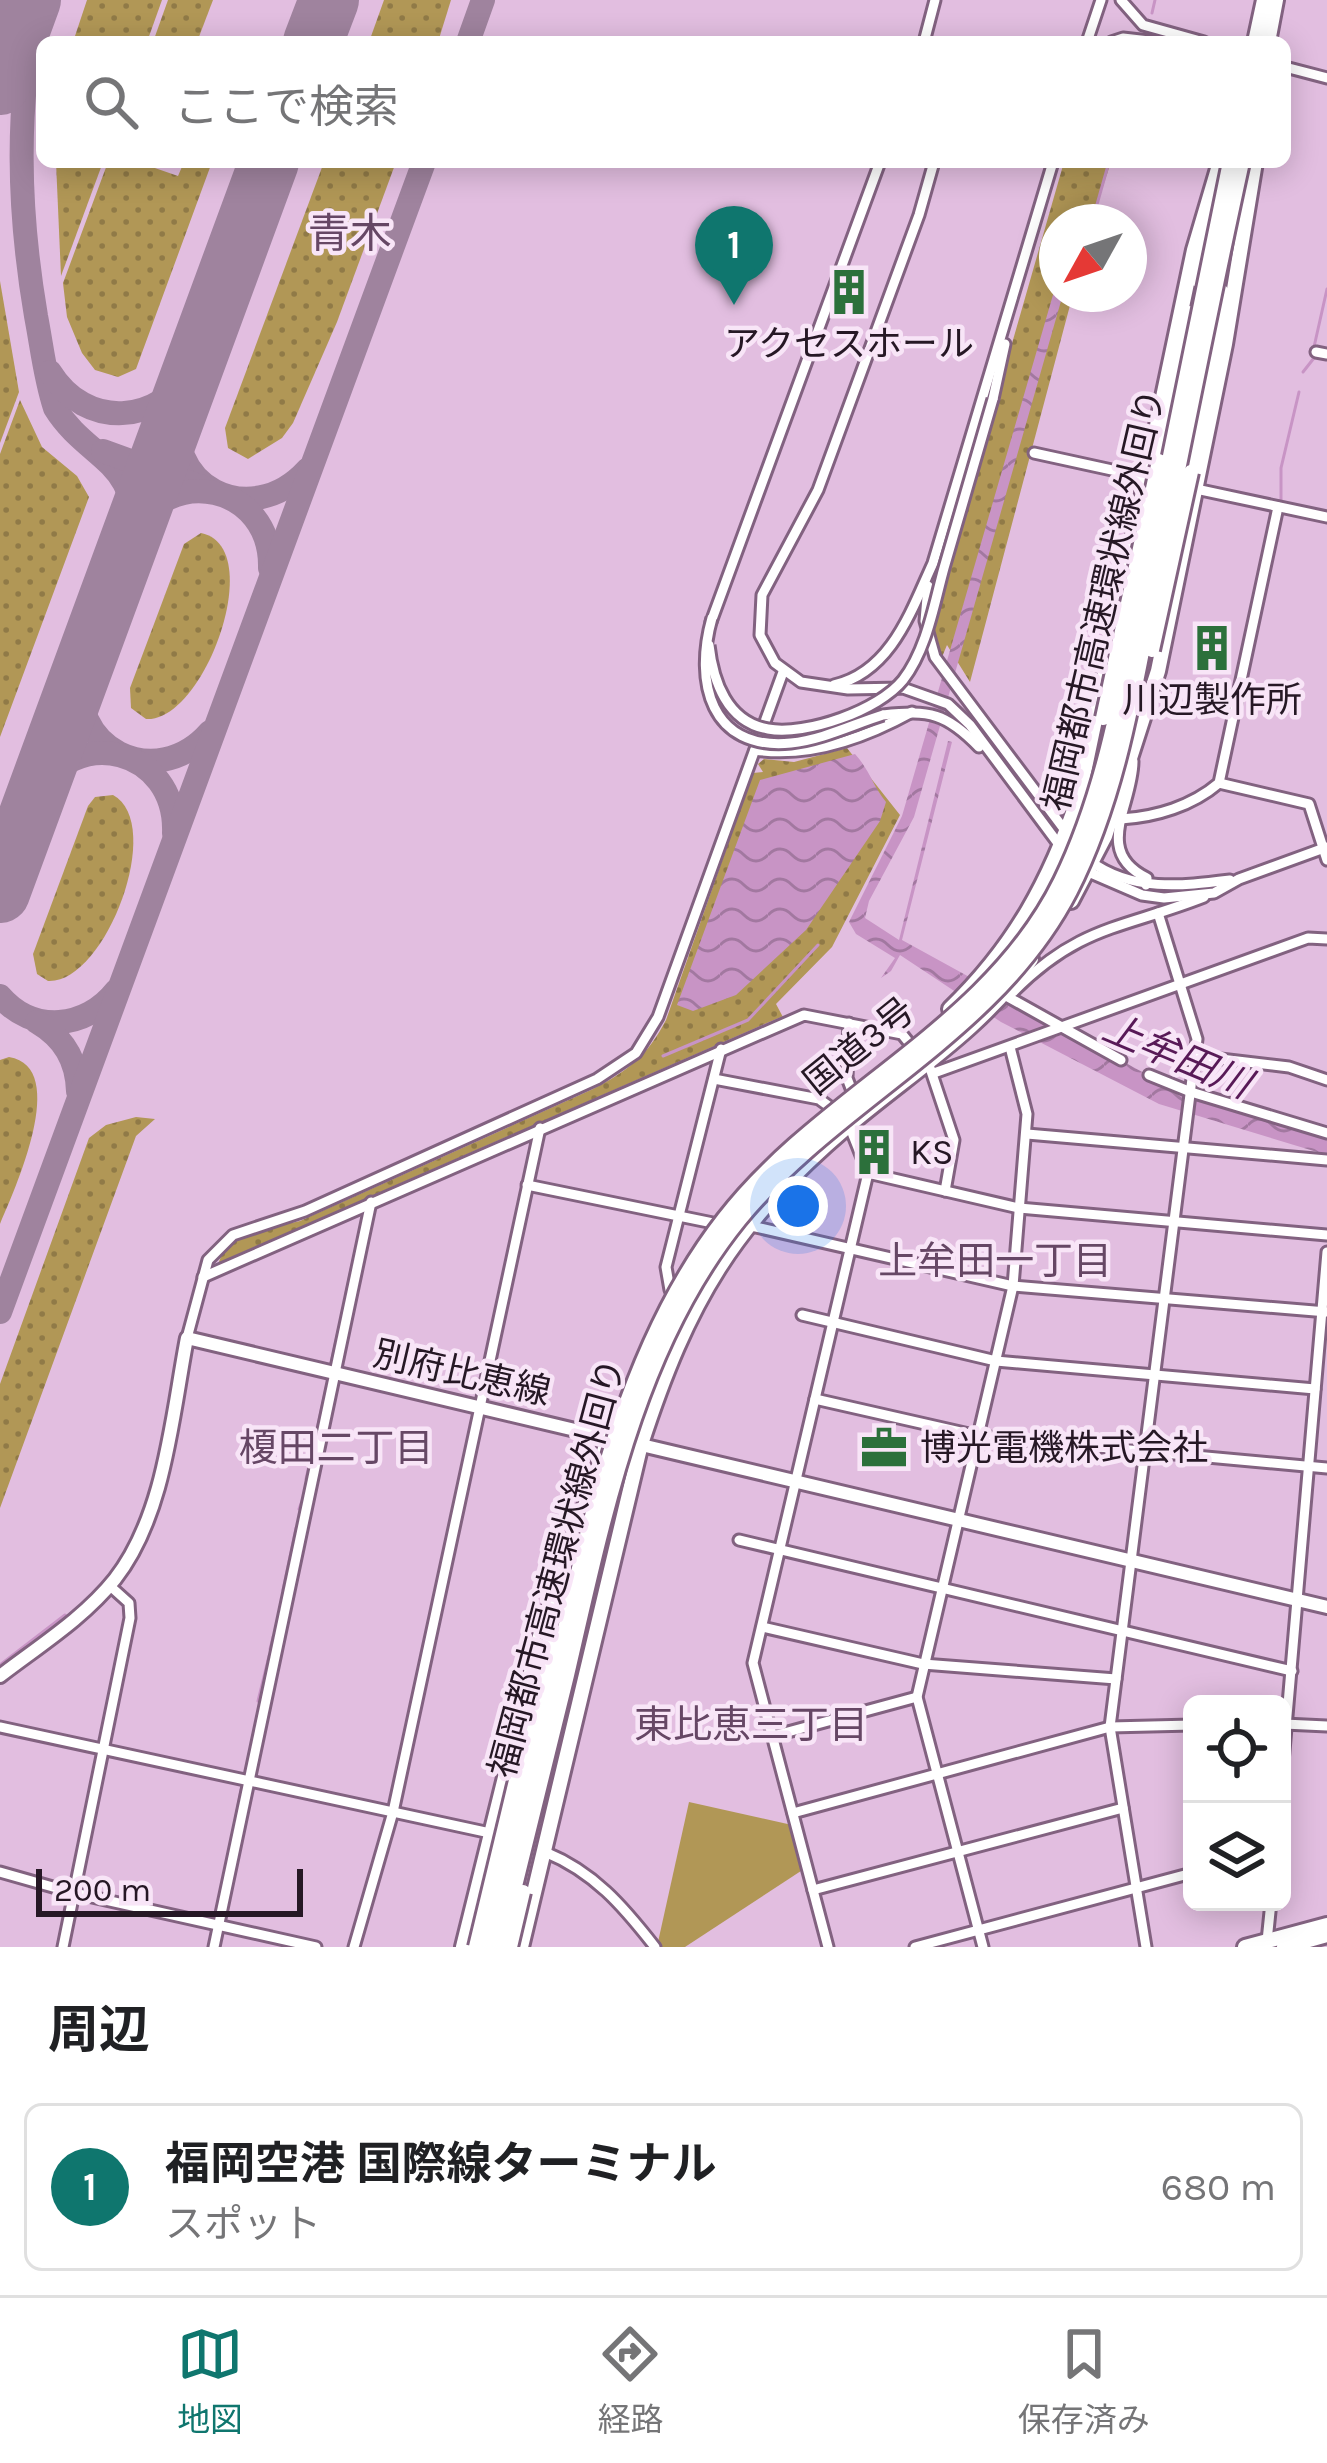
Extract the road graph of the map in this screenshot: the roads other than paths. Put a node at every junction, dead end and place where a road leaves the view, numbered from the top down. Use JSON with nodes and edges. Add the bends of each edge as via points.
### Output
{"nodes":[{"id":1,"x":936,"y":0,"type":"edge"},
{"id":2,"x":1098,"y":0,"type":"edge"},
{"id":3,"x":1260,"y":0,"type":"edge"},
{"id":4,"x":1280,"y":0,"type":"edge"},
{"id":5,"x":1122,"y":1,"type":"edge"},
{"id":6,"x":927,"y":36,"type":"edge"},
{"id":7,"x":1089,"y":36,"type":"edge"},
{"id":8,"x":1182,"y":36,"type":"edge"},
{"id":9,"x":1253,"y":36,"type":"edge"},
{"id":10,"x":1272,"y":36,"type":"edge"},
{"id":11,"x":1291,"y":69,"type":"edge"},
{"id":12,"x":1327,"y":78,"type":"edge"},
{"id":13,"x":878,"y":168,"type":"edge"},
{"id":14,"x":932,"y":168,"type":"edge"},
{"id":15,"x":1051,"y":168,"type":"edge"},
{"id":16,"x":1229,"y":168,"type":"edge"},
{"id":17,"x":1230,"y":168,"type":"edge"},
{"id":18,"x":1230,"y":168,"type":"edge"},
{"id":19,"x":1230,"y":168,"type":"edge"},
{"id":20,"x":1254,"y":168,"type":"edge"},
{"id":21,"x":1011,"y":309,"type":"junction"},
{"id":22,"x":1034,"y":453,"type":"dead end"},
{"id":23,"x":1144,"y":477,"type":"junction"},
{"id":24,"x":1196,"y":489,"type":"junction"},
{"id":25,"x":1278,"y":507,"type":"junction"},
{"id":26,"x":1327,"y":517,"type":"edge"},
{"id":27,"x":933,"y":563,"type":"junction"},
{"id":28,"x":712,"y":618,"type":"junction"},
{"id":29,"x":784,"y":672,"type":"junction"},
{"id":30,"x":822,"y":687,"type":"junction"},
{"id":31,"x":1147,"y":693,"type":"junction"},
{"id":32,"x":912,"y":712,"type":"junction"},
{"id":33,"x":1117,"y":736,"type":"junction"},
{"id":34,"x":755,"y":749,"type":"junction"},
{"id":35,"x":985,"y":751,"type":"junction"},
{"id":36,"x":1133,"y":755,"type":"junction"},
{"id":37,"x":1084,"y":778,"type":"junction"},
{"id":38,"x":1219,"y":783,"type":"junction"},
{"id":39,"x":1121,"y":819,"type":"junction"},
{"id":40,"x":1064,"y":842,"type":"junction"},
{"id":41,"x":1326,"y":852,"type":"edge"},
{"id":42,"x":1090,"y":868,"type":"junction"},
{"id":43,"x":1239,"y":879,"type":"junction"},
{"id":44,"x":1146,"y":885,"type":"junction"},
{"id":45,"x":1214,"y":893,"type":"junction"},
{"id":46,"x":1158,"y":913,"type":"junction"},
{"id":47,"x":1327,"y":939,"type":"edge"},
{"id":48,"x":1179,"y":987,"type":"junction"},
{"id":49,"x":1006,"y":997,"type":"junction"},
{"id":50,"x":849,"y":1024,"type":"junction"},
{"id":51,"x":1059,"y":1030,"type":"junction"},
{"id":52,"x":910,"y":1044,"type":"junction"},
{"id":53,"x":1010,"y":1046,"type":"junction"},
{"id":54,"x":722,"y":1049,"type":"junction"},
{"id":55,"x":1195,"y":1056,"type":"junction"},
{"id":56,"x":1121,"y":1060,"type":"dead end"},
{"id":57,"x":930,"y":1068,"type":"junction"},
{"id":58,"x":1149,"y":1075,"type":"dead end"},
{"id":59,"x":714,"y":1079,"type":"junction"},
{"id":60,"x":1327,"y":1081,"type":"edge"},
{"id":61,"x":852,"y":1090,"type":"junction"},
{"id":62,"x":1191,"y":1094,"type":"junction"},
{"id":63,"x":830,"y":1106,"type":"junction"},
{"id":64,"x":849,"y":1125,"type":"junction"},
{"id":65,"x":540,"y":1128,"type":"junction"},
{"id":66,"x":1327,"y":1133,"type":"edge"},
{"id":67,"x":1027,"y":1134,"type":"junction"},
{"id":68,"x":1185,"y":1148,"type":"junction"},
{"id":69,"x":1327,"y":1160,"type":"edge"},
{"id":70,"x":868,"y":1173,"type":"junction"},
{"id":71,"x":527,"y":1185,"type":"junction"},
{"id":72,"x":945,"y":1191,"type":"junction"},
{"id":73,"x":371,"y":1202,"type":"junction"},
{"id":74,"x":1019,"y":1208,"type":"junction"},
{"id":75,"x":680,"y":1214,"type":"junction"},
{"id":76,"x":1176,"y":1222,"type":"junction"},
{"id":77,"x":713,"y":1223,"type":"junction"},
{"id":78,"x":747,"y":1225,"type":"junction"},
{"id":79,"x":1327,"y":1235,"type":"edge"},
{"id":80,"x":850,"y":1247,"type":"junction"},
{"id":81,"x":1327,"y":1252,"type":"edge"},
{"id":82,"x":203,"y":1275,"type":"junction"},
{"id":83,"x":1013,"y":1286,"type":"junction"},
{"id":84,"x":670,"y":1290,"type":"junction"},
{"id":85,"x":1166,"y":1299,"type":"junction"},
{"id":86,"x":1324,"y":1312,"type":"edge"},
{"id":87,"x":802,"y":1315,"type":"dead end"},
{"id":88,"x":833,"y":1322,"type":"junction"},
{"id":89,"x":187,"y":1338,"type":"junction"},
{"id":90,"x":996,"y":1361,"type":"junction"},
{"id":91,"x":335,"y":1373,"type":"junction"},
{"id":92,"x":1156,"y":1375,"type":"junction"},
{"id":93,"x":1315,"y":1389,"type":"junction"},
{"id":94,"x":815,"y":1399,"type":"junction"},
{"id":95,"x":480,"y":1408,"type":"junction"},
{"id":96,"x":978,"y":1436,"type":"junction"},
{"id":97,"x":608,"y":1438,"type":"junction"},
{"id":98,"x":641,"y":1444,"type":"junction"},
{"id":99,"x":1147,"y":1453,"type":"junction"},
{"id":100,"x":1309,"y":1466,"type":"junction"},
{"id":101,"x":1327,"y":1468,"type":"edge"},
{"id":102,"x":795,"y":1480,"type":"junction"},
{"id":103,"x":957,"y":1519,"type":"junction"},
{"id":104,"x":619,"y":1529,"type":"junction"},
{"id":105,"x":739,"y":1540,"type":"dead end"},
{"id":106,"x":778,"y":1552,"type":"junction"},
{"id":107,"x":1131,"y":1561,"type":"junction"},
{"id":108,"x":109,"y":1586,"type":"junction"},
{"id":109,"x":940,"y":1590,"type":"junction"},
{"id":110,"x":1298,"y":1600,"type":"junction"},
{"id":111,"x":554,"y":1602,"type":"junction"},
{"id":112,"x":1327,"y":1606,"type":"edge"},
{"id":113,"x":762,"y":1627,"type":"junction"},
{"id":114,"x":1121,"y":1632,"type":"junction"},
{"id":115,"x":923,"y":1664,"type":"junction"},
{"id":116,"x":1292,"y":1671,"type":"junction"},
{"id":117,"x":0,"y":1676,"type":"edge"},
{"id":118,"x":1116,"y":1679,"type":"junction"},
{"id":119,"x":1288,"y":1695,"type":"edge"},
{"id":120,"x":917,"y":1697,"type":"junction"},
{"id":121,"x":1291,"y":1724,"type":"edge"},
{"id":122,"x":1183,"y":1725,"type":"edge"},
{"id":123,"x":1110,"y":1726,"type":"junction"},
{"id":124,"x":1327,"y":1726,"type":"edge"},
{"id":125,"x":0,"y":1727,"type":"edge"},
{"id":126,"x":773,"y":1736,"type":"junction"},
{"id":127,"x":102,"y":1749,"type":"junction"},
{"id":128,"x":937,"y":1774,"type":"junction"},
{"id":129,"x":247,"y":1780,"type":"junction"},
{"id":130,"x":1123,"y":1808,"type":"junction"},
{"id":131,"x":393,"y":1812,"type":"junction"},
{"id":132,"x":794,"y":1813,"type":"junction"},
{"id":133,"x":490,"y":1833,"type":"junction"},
{"id":134,"x":545,"y":1852,"type":"junction"},
{"id":135,"x":958,"y":1852,"type":"junction"},
{"id":136,"x":0,"y":1872,"type":"edge"},
{"id":137,"x":1183,"y":1876,"type":"edge"},
{"id":138,"x":1137,"y":1889,"type":"junction"},
{"id":139,"x":813,"y":1890,"type":"junction"},
{"id":140,"x":74,"y":1893,"type":"junction"},
{"id":141,"x":1270,"y":1911,"type":"edge"},
{"id":142,"x":1327,"y":1925,"type":"edge"},
{"id":143,"x":218,"y":1927,"type":"junction"},
{"id":144,"x":979,"y":1930,"type":"junction"},
{"id":145,"x":1327,"y":1935,"type":"edge"},
{"id":146,"x":1267,"y":1941,"type":"junction"},
{"id":147,"x":63,"y":1947,"type":"edge"},
{"id":148,"x":214,"y":1947,"type":"edge"},
{"id":149,"x":316,"y":1947,"type":"edge"},
{"id":150,"x":354,"y":1947,"type":"edge"},
{"id":151,"x":463,"y":1947,"type":"edge"},
{"id":152,"x":476,"y":1947,"type":"edge"},
{"id":153,"x":488,"y":1947,"type":"edge"},
{"id":154,"x":500,"y":1947,"type":"edge"},
{"id":155,"x":509,"y":1947,"type":"edge"},
{"id":156,"x":521,"y":1947,"type":"edge"},
{"id":157,"x":655,"y":1947,"type":"edge"},
{"id":158,"x":828,"y":1947,"type":"edge"},
{"id":159,"x":915,"y":1947,"type":"edge"},
{"id":160,"x":983,"y":1947,"type":"edge"},
{"id":161,"x":1146,"y":1947,"type":"edge"},
{"id":162,"x":1246,"y":1947,"type":"edge"},
{"id":163,"x":1284,"y":1947,"type":"edge"}],
"edges":[{"from":1,"to":6,"type":"street"},
{"from":2,"to":7,"type":"street"},
{"from":3,"to":9,"type":"highway"},
{"from":4,"to":10,"type":"highway"},
{"from":5,"to":8,"type":"street","via":[[1143,25]]},
{"from":11,"to":12,"type":"street"},
{"from":13,"to":28,"type":"street"},
{"from":14,"to":29,"type":"street","via":[[820,485],[762,595],[760,635]]},
{"from":15,"to":21,"type":"street"},
{"from":16,"to":23,"type":"highway","name":"国道3号","via":[[1194,250]]},
{"from":17,"to":37,"type":"highway","bridge":true,"via":[[1185,309],[1159,461]]},
{"from":18,"to":31,"type":"highway","bridge":true,"via":[[1191,472]]},
{"from":19,"to":33,"type":"highway","name":"福岡都市高速環状線外回り","bridge":true},
{"from":20,"to":24,"type":"highway","name":"国道3号"},
{"from":21,"to":27,"type":"street"},
{"from":21,"to":28,"type":"street","bridge":true,"via":[[927,631],[890,694],[798,729],[750,724],[720,692]]},
{"from":22,"to":23,"type":"street"},
{"from":23,"to":37,"type":"highway","name":"国道3号"},
{"from":24,"to":25,"type":"street"},
{"from":24,"to":31,"type":"highway","name":"国道3号"},
{"from":25,"to":26,"type":"street"},
{"from":25,"to":38,"type":"street"},
{"from":27,"to":30,"type":"street","via":[[882,658],[848,682]]},
{"from":27,"to":40,"type":"street","via":[[925,622],[935,657]]},
{"from":28,"to":32,"type":"street","bridge":true,"via":[[703,679],[715,709],[736,729],[792,743]]},
{"from":29,"to":30,"type":"street"},
{"from":29,"to":34,"type":"street"},
{"from":30,"to":35,"type":"street","via":[[930,694],[955,709]]},
{"from":31,"to":36,"type":"highway","name":"国道3号"},
{"from":32,"to":34,"type":"street","via":[[815,750]]},
{"from":32,"to":35,"type":"street","via":[[952,722]]},
{"from":33,"to":153,"type":"highway","name":"福岡都市高速環状線外回り","bridge":true,"via":[[1078,843],[1021,944],[970,1002],[763,1175],[693,1262],[661,1320],[604,1483]]},
{"from":33,"to":154,"type":"highway","bridge":true,"via":[[1090,846],[1030,952],[980,1009],[771,1184],[685,1301],[614,1488]]},
{"from":34,"to":82,"type":"street","via":[[658,1017],[636,1053],[597,1079],[305,1211],[242,1230],[212,1254]]},
{"from":35,"to":40,"type":"street"},
{"from":36,"to":39,"type":"street"},
{"from":36,"to":42,"type":"highway","name":"国道3号"},
{"from":37,"to":40,"type":"highway","name":"国道3号"},
{"from":38,"to":39,"type":"street","via":[[1203,797]]},
{"from":38,"to":41,"type":"street","via":[[1309,804]]},
{"from":39,"to":44,"type":"street","via":[[1120,854]]},
{"from":40,"to":42,"type":"street"},
{"from":40,"to":52,"type":"highway","name":"国道3号","bridge":true,"via":[[1020,926],[961,999]]},
{"from":41,"to":43,"type":"street"},
{"from":42,"to":44,"type":"street"},
{"from":42,"to":45,"type":"street","via":[[1142,895]]},
{"from":42,"to":49,"type":"highway","name":"国道3号"},
{"from":43,"to":44,"type":"street"},
{"from":43,"to":45,"type":"street"},
{"from":45,"to":46,"type":"street"},
{"from":46,"to":48,"type":"street"},
{"from":46,"to":49,"type":"street","via":[[1076,941]]},
{"from":47,"to":48,"type":"street","via":[[1308,938]]},
{"from":48,"to":51,"type":"street"},
{"from":48,"to":55,"type":"street"},
{"from":49,"to":51,"type":"street"},
{"from":49,"to":57,"type":"highway","name":"国道3号","bridge":true},
{"from":50,"to":52,"type":"street","via":[[902,1034]]},
{"from":50,"to":54,"type":"street","via":[[804,1015]]},
{"from":50,"to":61,"type":"street"},
{"from":51,"to":53,"type":"street"},
{"from":51,"to":56,"type":"street"},
{"from":52,"to":61,"type":"highway","name":"国道3号"},
{"from":53,"to":57,"type":"street"},
{"from":53,"to":67,"type":"street"},
{"from":54,"to":59,"type":"street"},
{"from":54,"to":65,"type":"street"},
{"from":55,"to":60,"type":"street","via":[[1289,1067]]},
{"from":55,"to":62,"type":"street"},
{"from":57,"to":64,"type":"highway","name":"国道3号"},
{"from":57,"to":72,"type":"street","via":[[954,1140]]},
{"from":58,"to":62,"type":"street"},
{"from":59,"to":63,"type":"street"},
{"from":59,"to":75,"type":"street"},
{"from":61,"to":63,"type":"highway","name":"国道3号"},
{"from":62,"to":66,"type":"street"},
{"from":62,"to":68,"type":"street"},
{"from":63,"to":77,"type":"highway","name":"国道3号"},
{"from":64,"to":70,"type":"street"},
{"from":64,"to":78,"type":"highway","name":"国道3号"},
{"from":65,"to":71,"type":"street"},
{"from":65,"to":73,"type":"street"},
{"from":67,"to":68,"type":"street"},
{"from":67,"to":74,"type":"street"},
{"from":68,"to":69,"type":"street"},
{"from":68,"to":76,"type":"street"},
{"from":70,"to":72,"type":"street"},
{"from":70,"to":80,"type":"street"},
{"from":71,"to":75,"type":"street"},
{"from":71,"to":95,"type":"street"},
{"from":72,"to":74,"type":"street"},
{"from":73,"to":82,"type":"street"},
{"from":73,"to":91,"type":"street"},
{"from":74,"to":76,"type":"street"},
{"from":74,"to":83,"type":"street"},
{"from":75,"to":77,"type":"street"},
{"from":75,"to":84,"type":"street","via":[[666,1267]]},
{"from":76,"to":79,"type":"street"},
{"from":76,"to":85,"type":"street"},
{"from":77,"to":84,"type":"highway","name":"国道3号"},
{"from":78,"to":80,"type":"street"},
{"from":78,"to":98,"type":"highway","name":"国道3号","via":[[695,1306]]},
{"from":80,"to":83,"type":"street"},
{"from":80,"to":88,"type":"street"},
{"from":81,"to":86,"type":"street"},
{"from":82,"to":89,"type":"street"},
{"from":83,"to":85,"type":"street"},
{"from":83,"to":90,"type":"street"},
{"from":84,"to":97,"type":"highway","name":"国道3号"},
{"from":85,"to":86,"type":"street"},
{"from":85,"to":92,"type":"street"},
{"from":86,"to":93,"type":"street"},
{"from":87,"to":88,"type":"street"},
{"from":88,"to":90,"type":"street"},
{"from":88,"to":94,"type":"street"},
{"from":89,"to":91,"type":"main road","name":"別府比恵線"},
{"from":89,"to":108,"type":"main road","via":[[141,1536]]},
{"from":90,"to":92,"type":"street"},
{"from":90,"to":96,"type":"street"},
{"from":91,"to":95,"type":"main road","name":"別府比恵線"},
{"from":91,"to":129,"type":"street"},
{"from":92,"to":93,"type":"street"},
{"from":92,"to":99,"type":"street"},
{"from":93,"to":100,"type":"street"},
{"from":94,"to":96,"type":"street"},
{"from":94,"to":102,"type":"street"},
{"from":95,"to":97,"type":"main road","name":"別府比恵線"},
{"from":95,"to":131,"type":"street"},
{"from":96,"to":99,"type":"street"},
{"from":96,"to":103,"type":"street"},
{"from":97,"to":98,"type":"main road","name":"別府比恵線"},
{"from":97,"to":111,"type":"highway","name":"国道3号"},
{"from":98,"to":102,"type":"main road","name":"別府比恵線"},
{"from":98,"to":104,"type":"highway","name":"国道3号"},
{"from":99,"to":100,"type":"street"},
{"from":99,"to":107,"type":"street"},
{"from":100,"to":101,"type":"street"},
{"from":100,"to":110,"type":"street"},
{"from":102,"to":103,"type":"main road","name":"別府比恵線"},
{"from":102,"to":106,"type":"street"},
{"from":103,"to":107,"type":"main road","name":"別府比恵線"},
{"from":103,"to":109,"type":"street"},
{"from":104,"to":134,"type":"highway","name":"国道3号"},
{"from":104,"to":155,"type":"highway","bridge":true,"via":[[597,1579]]},
{"from":105,"to":106,"type":"street"},
{"from":106,"to":109,"type":"street"},
{"from":106,"to":113,"type":"street"},
{"from":107,"to":110,"type":"main road","name":"別府比恵線"},
{"from":107,"to":114,"type":"street"},
{"from":108,"to":117,"type":"main road"},
{"from":108,"to":127,"type":"street","via":[[131,1610]]},
{"from":109,"to":114,"type":"street"},
{"from":109,"to":115,"type":"street"},
{"from":110,"to":112,"type":"main road","name":"別府比恵線"},
{"from":110,"to":116,"type":"street"},
{"from":111,"to":133,"type":"highway","name":"国道3号"},
{"from":111,"to":152,"type":"highway","bridge":true},
{"from":113,"to":115,"type":"street"},
{"from":113,"to":126,"type":"street","via":[[753,1663]]},
{"from":114,"to":116,"type":"street"},
{"from":114,"to":118,"type":"street"},
{"from":115,"to":118,"type":"street"},
{"from":115,"to":120,"type":"street"},
{"from":116,"to":119,"type":"street"},
{"from":118,"to":123,"type":"street"},
{"from":120,"to":126,"type":"street"},
{"from":120,"to":128,"type":"street"},
{"from":121,"to":124,"type":"street"},
{"from":122,"to":123,"type":"street"},
{"from":123,"to":128,"type":"street"},
{"from":123,"to":130,"type":"street"},
{"from":125,"to":127,"type":"street"},
{"from":126,"to":132,"type":"street"},
{"from":127,"to":129,"type":"street"},
{"from":127,"to":140,"type":"street"},
{"from":128,"to":132,"type":"street"},
{"from":128,"to":135,"type":"street"},
{"from":129,"to":131,"type":"street"},
{"from":129,"to":143,"type":"street"},
{"from":130,"to":135,"type":"street"},
{"from":130,"to":138,"type":"street"},
{"from":131,"to":133,"type":"street"},
{"from":131,"to":150,"type":"street"},
{"from":132,"to":139,"type":"street"},
{"from":133,"to":151,"type":"highway","name":"国道3号"},
{"from":134,"to":156,"type":"highway","name":"国道3号"},
{"from":134,"to":157,"type":"street","via":[[612,1894]]},
{"from":135,"to":139,"type":"street"},
{"from":135,"to":144,"type":"street"},
{"from":136,"to":140,"type":"street"},
{"from":137,"to":138,"type":"street"},
{"from":138,"to":144,"type":"street"},
{"from":138,"to":161,"type":"street"},
{"from":139,"to":158,"type":"street"},
{"from":140,"to":143,"type":"street"},
{"from":140,"to":147,"type":"street"},
{"from":141,"to":146,"type":"street"},
{"from":142,"to":146,"type":"highway"},
{"from":143,"to":148,"type":"street"},
{"from":143,"to":149,"type":"street"},
{"from":144,"to":159,"type":"street"},
{"from":144,"to":160,"type":"street"},
{"from":145,"to":163,"type":"highway"},
{"from":146,"to":162,"type":"highway"}]}
